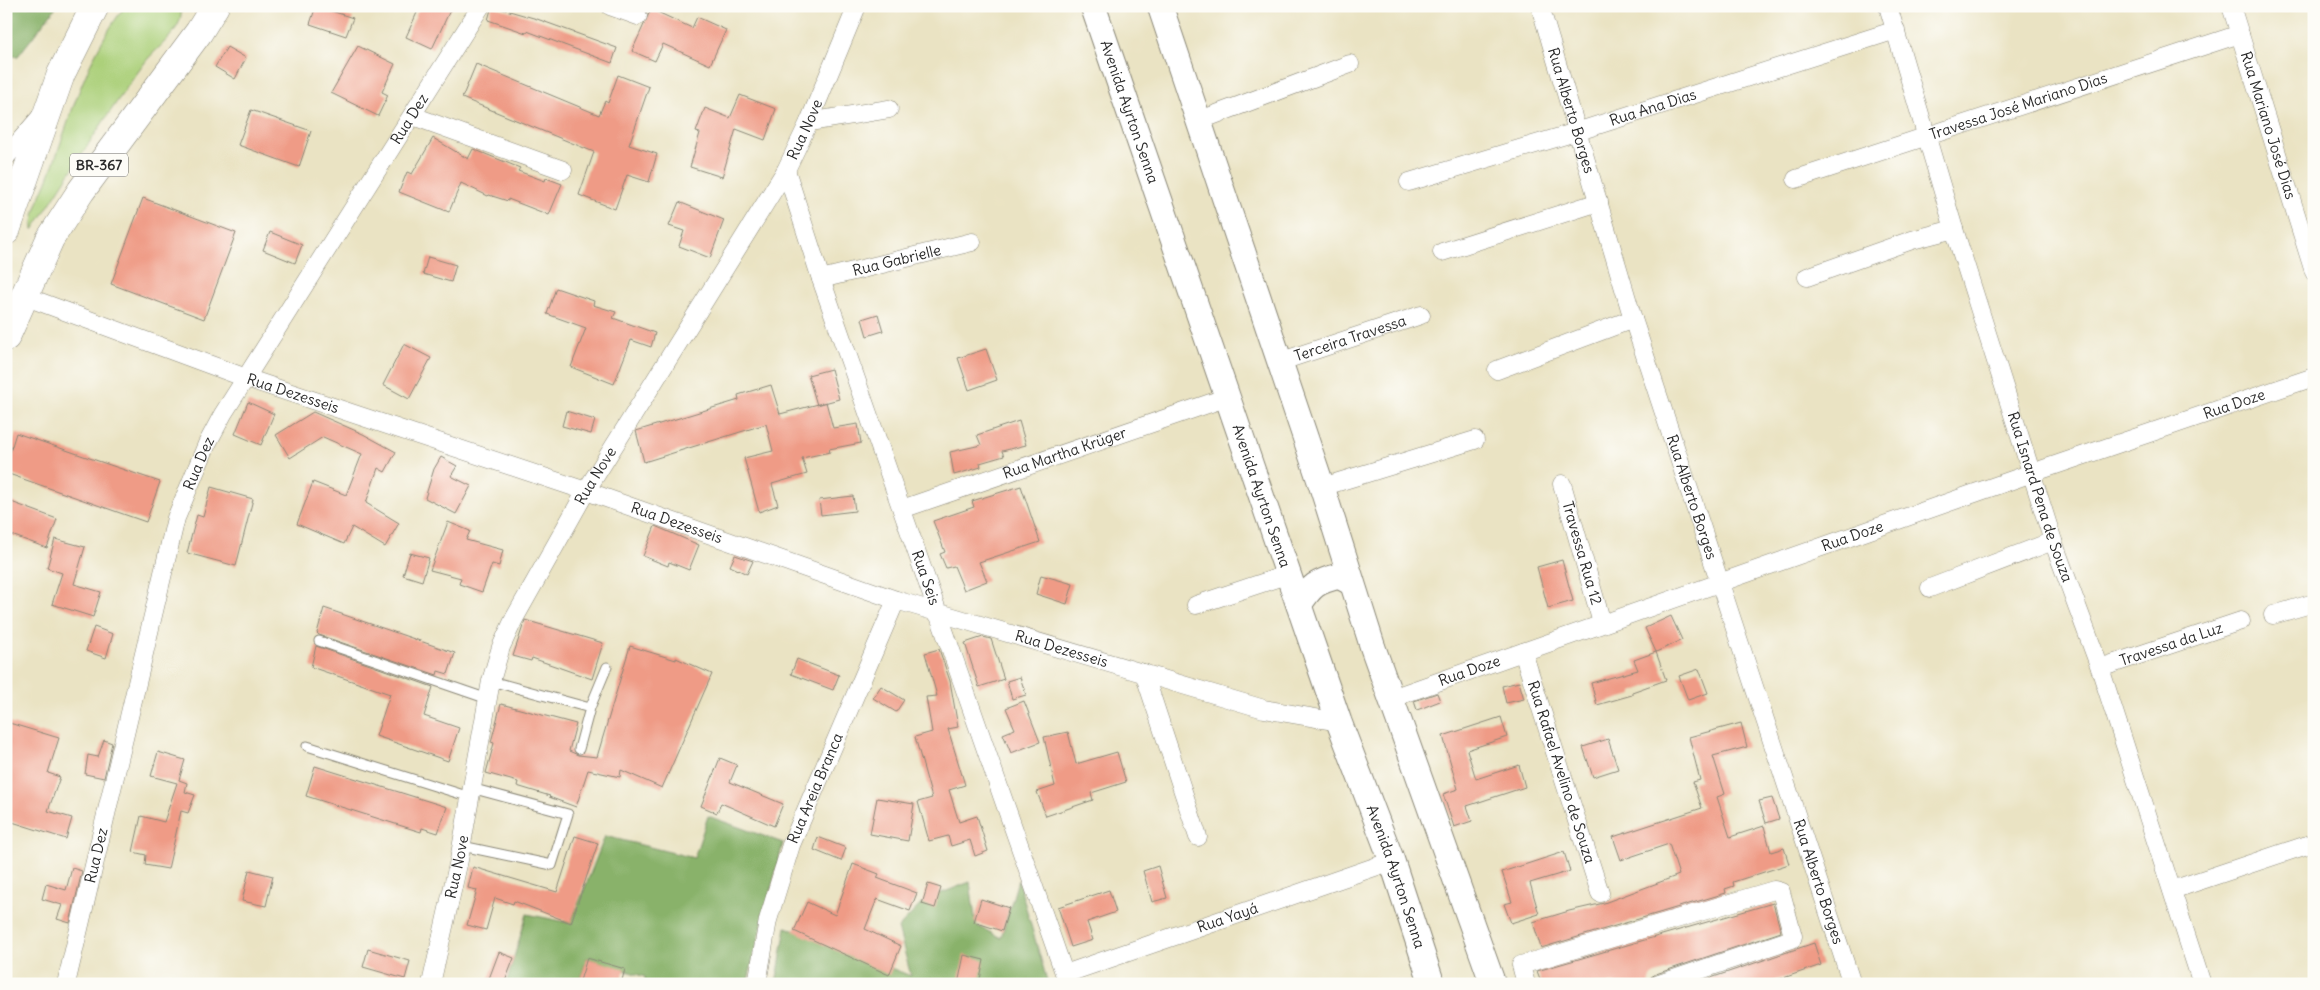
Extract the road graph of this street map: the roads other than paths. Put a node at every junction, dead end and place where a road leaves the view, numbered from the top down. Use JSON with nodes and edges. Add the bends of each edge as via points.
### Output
{"nodes":[{"id":1,"x":96,"y":6,"type":"edge"},
{"id":2,"x":215,"y":6,"type":"edge"},
{"id":3,"x":481,"y":6,"type":"edge"},
{"id":4,"x":610,"y":6,"type":"edge"},
{"id":5,"x":1093,"y":6,"type":"edge"},
{"id":6,"x":1160,"y":6,"type":"edge"},
{"id":7,"x":1540,"y":6,"type":"edge"},
{"id":8,"x":1888,"y":6,"type":"edge"},
{"id":9,"x":2231,"y":6,"type":"edge"},
{"id":10,"x":851,"y":8,"type":"edge"},
{"id":11,"x":638,"y":16,"type":"dead end"},
{"id":12,"x":200,"y":19,"type":"edge"},
{"id":13,"x":1896,"y":30,"type":"junction"},
{"id":14,"x":2240,"y":34,"type":"junction"},
{"id":15,"x":1350,"y":64,"type":"dead end"},
{"id":16,"x":50,"y":105,"type":"junction"},
{"id":17,"x":889,"y":109,"type":"dead end"},
{"id":18,"x":413,"y":116,"type":"junction"},
{"id":19,"x":809,"y":122,"type":"junction"},
{"id":20,"x":1198,"y":122,"type":"junction"},
{"id":21,"x":1576,"y":132,"type":"junction"},
{"id":22,"x":1926,"y":138,"type":"junction"},
{"id":23,"x":6,"y":157,"type":"edge"},
{"id":24,"x":563,"y":170,"type":"dead end"},
{"id":25,"x":786,"y":170,"type":"junction"},
{"id":26,"x":1796,"y":179,"type":"dead end"},
{"id":27,"x":1408,"y":182,"type":"dead end"},
{"id":28,"x":1599,"y":202,"type":"junction"},
{"id":29,"x":1954,"y":229,"type":"junction"},
{"id":30,"x":6,"y":232,"type":"edge"},
{"id":31,"x":972,"y":242,"type":"dead end"},
{"id":32,"x":1442,"y":252,"type":"dead end"},
{"id":33,"x":2314,"y":272,"type":"edge"},
{"id":34,"x":1807,"y":277,"type":"dead end"},
{"id":35,"x":821,"y":279,"type":"junction"},
{"id":36,"x":24,"y":296,"type":"junction"},
{"id":37,"x":1421,"y":315,"type":"dead end"},
{"id":38,"x":1633,"y":319,"type":"junction"},
{"id":39,"x":6,"y":337,"type":"edge"},
{"id":40,"x":1279,"y":362,"type":"junction"},
{"id":41,"x":1497,"y":370,"type":"dead end"},
{"id":42,"x":2314,"y":377,"type":"edge"},
{"id":43,"x":246,"y":378,"type":"junction"},
{"id":44,"x":1228,"y":397,"type":"junction"},
{"id":45,"x":1475,"y":440,"type":"dead end"},
{"id":46,"x":2032,"y":473,"type":"junction"},
{"id":47,"x":1562,"y":484,"type":"dead end"},
{"id":48,"x":1322,"y":488,"type":"junction"},
{"id":49,"x":586,"y":490,"type":"junction"},
{"id":50,"x":902,"y":509,"type":"junction"},
{"id":51,"x":2053,"y":541,"type":"junction"},
{"id":52,"x":1289,"y":574,"type":"junction"},
{"id":53,"x":1719,"y":582,"type":"junction"},
{"id":54,"x":1352,"y":583,"type":"junction"},
{"id":55,"x":1930,"y":588,"type":"dead end"},
{"id":56,"x":896,"y":600,"type":"junction"},
{"id":57,"x":2314,"y":603,"type":"edge"},
{"id":58,"x":1196,"y":604,"type":"dead end"},
{"id":59,"x":1299,"y":605,"type":"junction"},
{"id":60,"x":939,"y":613,"type":"junction"},
{"id":61,"x":2273,"y":616,"type":"dead end"},
{"id":62,"x":2242,"y":621,"type":"dead end"},
{"id":63,"x":1602,"y":623,"type":"junction"},
{"id":64,"x":319,"y":641,"type":"dead end"},
{"id":65,"x":1523,"y":652,"type":"junction"},
{"id":66,"x":606,"y":667,"type":"dead end"},
{"id":67,"x":2100,"y":668,"type":"junction"},
{"id":68,"x":1144,"y":673,"type":"junction"},
{"id":69,"x":491,"y":680,"type":"junction"},
{"id":70,"x":1392,"y":698,"type":"junction"},
{"id":71,"x":488,"y":699,"type":"junction"},
{"id":72,"x":590,"y":708,"type":"junction"},
{"id":73,"x":1339,"y":722,"type":"junction"},
{"id":74,"x":307,"y":746,"type":"dead end"},
{"id":75,"x":579,"y":749,"type":"dead end"},
{"id":76,"x":471,"y":792,"type":"junction"},
{"id":77,"x":1198,"y":837,"type":"dead end"},
{"id":78,"x":2313,"y":843,"type":"edge"},
{"id":79,"x":462,"y":846,"type":"junction"},
{"id":80,"x":1392,"y":861,"type":"junction"},
{"id":81,"x":2172,"y":890,"type":"junction"},
{"id":82,"x":1600,"y":893,"type":"dead end"},
{"id":83,"x":1485,"y":977,"type":"edge"},
{"id":84,"x":1066,"y":979,"type":"edge"},
{"id":85,"x":1433,"y":983,"type":"edge"},
{"id":86,"x":66,"y":984,"type":"edge"},
{"id":87,"x":431,"y":984,"type":"edge"},
{"id":88,"x":757,"y":984,"type":"edge"},
{"id":89,"x":1526,"y":984,"type":"edge"},
{"id":90,"x":1659,"y":984,"type":"edge"},
{"id":91,"x":1852,"y":984,"type":"edge"},
{"id":92,"x":2202,"y":984,"type":"edge"}],
"edges":[{"from":1,"to":16,"type":"main road"},
{"from":2,"to":12,"type":"main road","number":"BR-367"},
{"from":3,"to":18,"type":"street","name":"Rua Dez"},
{"from":4,"to":11,"type":"street"},
{"from":5,"to":44,"type":"street","name":"Avenida Ayrton Senna"},
{"from":6,"to":20,"type":"street"},
{"from":7,"to":21,"type":"street","name":"Rua Alberto Borges"},
{"from":8,"to":13,"type":"street","name":"Rua Isnard Pena de Souza"},
{"from":9,"to":14,"type":"street","name":"Rua Mariano José Dias"},
{"from":10,"to":19,"type":"street","name":"Rua Nove"},
{"from":12,"to":36,"type":"main road","number":"BR-367","via":[[50,239]]},
{"from":13,"to":21,"type":"street","name":"Rua Ana Dias"},
{"from":13,"to":22,"type":"street","name":"Rua Isnard Pena de Souza"},
{"from":14,"to":22,"type":"street","name":"Travessa José Mariano Dias"},
{"from":14,"to":33,"type":"street","name":"Rua Mariano José Dias"},
{"from":15,"to":20,"type":"street"},
{"from":16,"to":23,"type":"street"},
{"from":16,"to":30,"type":"main road"},
{"from":17,"to":19,"type":"street"},
{"from":18,"to":24,"type":"street"},
{"from":18,"to":43,"type":"street","name":"Rua Dez"},
{"from":19,"to":25,"type":"street","name":"Rua Nove"},
{"from":20,"to":40,"type":"street"},
{"from":21,"to":27,"type":"street","name":"Rua Ana Dias"},
{"from":21,"to":28,"type":"street","name":"Rua Alberto Borges"},
{"from":22,"to":26,"type":"street","name":"Travessa José Mariano Dias"},
{"from":22,"to":29,"type":"street","name":"Rua Isnard Pena de Souza"},
{"from":25,"to":35,"type":"street","name":"Rua Seis"},
{"from":25,"to":49,"type":"street","name":"Rua Nove"},
{"from":28,"to":32,"type":"street"},
{"from":28,"to":38,"type":"street","name":"Rua Alberto Borges"},
{"from":29,"to":34,"type":"street","via":[[1912,240]]},
{"from":29,"to":46,"type":"street","name":"Rua Isnard Pena de Souza"},
{"from":31,"to":35,"type":"street","name":"Rua Gabrielle"},
{"from":35,"to":50,"type":"street","name":"Rua Seis"},
{"from":36,"to":39,"type":"main road","number":"BR-367"},
{"from":36,"to":43,"type":"street","name":"Rua Dezesseis"},
{"from":37,"to":40,"type":"street","name":"Terceira Travessa"},
{"from":38,"to":41,"type":"street"},
{"from":38,"to":53,"type":"street","name":"Rua Alberto Borges"},
{"from":40,"to":48,"type":"street"},
{"from":42,"to":46,"type":"street","name":"Rua Doze"},
{"from":43,"to":49,"type":"street","name":"Rua Dezesseis"},
{"from":43,"to":86,"type":"street","name":"Rua Dez","via":[[206,444],[176,518]]},
{"from":44,"to":50,"type":"street","name":"Rua Martha Krüger"},
{"from":44,"to":52,"type":"street","name":"Avenida Ayrton Senna"},
{"from":45,"to":48,"type":"street"},
{"from":46,"to":51,"type":"street","name":"Rua Isnard Pena de Souza"},
{"from":46,"to":53,"type":"street","name":"Rua Doze"},
{"from":47,"to":63,"type":"street","name":"Travessa Rua 12"},
{"from":48,"to":54,"type":"street"},
{"from":49,"to":56,"type":"street","name":"Rua Dezesseis"},
{"from":49,"to":69,"type":"street","name":"Rua Nove","via":[[514,619]]},
{"from":50,"to":60,"type":"street","name":"Rua Seis"},
{"from":51,"to":55,"type":"street"},
{"from":51,"to":67,"type":"street","name":"Rua Isnard Pena de Souza"},
{"from":52,"to":58,"type":"street"},
{"from":52,"to":59,"type":"street","name":"Avenida Ayrton Senna"},
{"from":53,"to":63,"type":"street","name":"Rua Doze"},
{"from":53,"to":91,"type":"street","name":"Rua Alberto Borges"},
{"from":54,"to":59,"type":"street","via":[[1339,576],[1318,582]]},
{"from":54,"to":70,"type":"street"},
{"from":56,"to":60,"type":"street","name":"Rua Dezesseis"},
{"from":56,"to":88,"type":"street","name":"Rua Areia Branca","via":[[791,845],[768,920]]},
{"from":57,"to":61,"type":"street"},
{"from":59,"to":73,"type":"street","name":"Avenida Ayrton Senna"},
{"from":60,"to":68,"type":"street","name":"Rua Dezesseis"},
{"from":60,"to":84,"type":"street","name":"Rua Seis"},
{"from":62,"to":67,"type":"street","name":"Travessa da Luz"},
{"from":63,"to":65,"type":"street","name":"Rua Doze"},
{"from":64,"to":71,"type":"lane"},
{"from":65,"to":70,"type":"street","name":"Rua Doze"},
{"from":65,"to":82,"type":"street","name":"Rua Rafael Avelino de Souza"},
{"from":66,"to":72,"type":"lane"},
{"from":67,"to":81,"type":"street","name":"Rua Isnard Pena de Souza"},
{"from":68,"to":73,"type":"street","name":"Rua Dezesseis","via":[[1264,710]]},
{"from":68,"to":77,"type":"street"},
{"from":69,"to":71,"type":"street","name":"Rua Nove"},
{"from":69,"to":72,"type":"lane"},
{"from":70,"to":83,"type":"street"},
{"from":71,"to":76,"type":"street","name":"Rua Nove"},
{"from":72,"to":75,"type":"lane"},
{"from":73,"to":80,"type":"street","name":"Avenida Ayrton Senna"},
{"from":74,"to":76,"type":"lane"},
{"from":76,"to":79,"type":"street","name":"Rua Nove"},
{"from":76,"to":79,"type":"lane","via":[[568,814],[552,865]]},
{"from":78,"to":81,"type":"street"},
{"from":79,"to":87,"type":"street","name":"Rua Nove"},
{"from":80,"to":84,"type":"street","name":"Rua Yayá"},
{"from":80,"to":85,"type":"street","name":"Avenida Ayrton Senna"},
{"from":81,"to":92,"type":"street","name":"Rua Isnard Pena de Souza"},
{"from":89,"to":90,"type":"street","via":[[1521,965],[1774,890],[1781,892],[1792,939]]}]}
